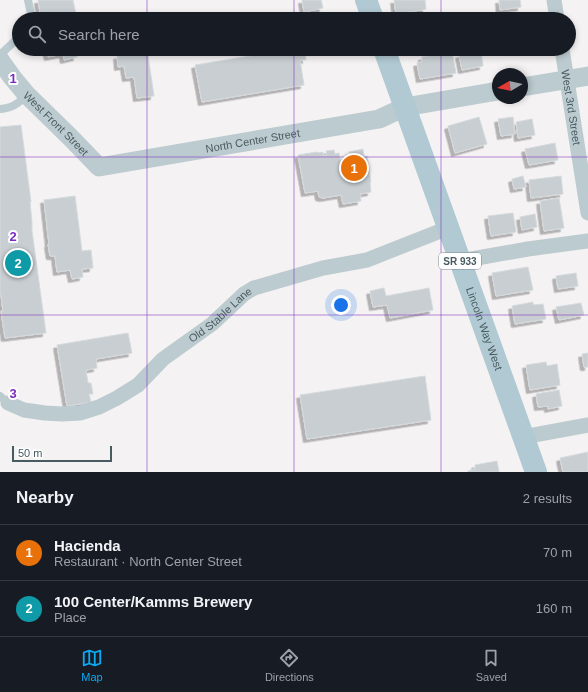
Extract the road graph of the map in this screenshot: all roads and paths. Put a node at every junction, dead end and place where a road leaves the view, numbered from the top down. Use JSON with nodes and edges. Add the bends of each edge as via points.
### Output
{"nodes":[{"id":1,"x":28,"y":0,"type":"edge"},
{"id":2,"x":366,"y":0,"type":"edge"},
{"id":3,"x":554,"y":0,"type":"edge"},
{"id":4,"x":31,"y":12,"type":"edge"},
{"id":5,"x":370,"y":12,"type":"edge"},
{"id":6,"x":556,"y":12,"type":"edge"},
{"id":7,"x":12,"y":44,"type":"edge"},
{"id":8,"x":0,"y":55,"type":"edge"},
{"id":9,"x":387,"y":56,"type":"edge"},
{"id":10,"x":563,"y":56,"type":"edge"},
{"id":11,"x":0,"y":60,"type":"edge"},
{"id":12,"x":588,"y":76,"type":"edge"},
{"id":13,"x":567,"y":79,"type":"junction"},
{"id":14,"x":528,"y":86,"type":"edge"},
{"id":15,"x":492,"y":92,"type":"edge"},
{"id":16,"x":26,"y":95,"type":"junction"},
{"id":17,"x":405,"y":107,"type":"junction"},
{"id":18,"x":0,"y":109,"type":"edge"},
{"id":19,"x":99,"y":167,"type":"joint"},
{"id":20,"x":588,"y":213,"type":"edge"},
{"id":21,"x":448,"y":228,"type":"junction"},
{"id":22,"x":588,"y":241,"type":"edge"},
{"id":23,"x":460,"y":261,"type":"junction"},
{"id":24,"x":4,"y":399,"type":"edge"},
{"id":25,"x":588,"y":426,"type":"edge"},
{"id":26,"x":523,"y":437,"type":"junction"},
{"id":27,"x":536,"y":472,"type":"edge"}],
"edges":[{"from":1,"to":4,"type":"lane"},
{"from":2,"to":5,"type":"main road"},
{"from":3,"to":6,"type":"street"},
{"from":7,"to":8,"type":"lane"},
{"from":9,"to":17,"type":"main road","name":"Lincoln Way West","number":"SR 933"},
{"from":10,"to":13,"type":"street","name":"West 3rd Street"},
{"from":11,"to":16,"type":"street","name":"West Front Street"},
{"from":12,"to":13,"type":"street"},
{"from":13,"to":14,"type":"street"},
{"from":13,"to":20,"type":"street","name":"West 3rd Street"},
{"from":15,"to":17,"type":"street","name":"North Center Street"},
{"from":16,"to":18,"type":"lane","via":[[17,104]]},
{"from":16,"to":19,"type":"street","name":"West Front Street"},
{"from":17,"to":19,"type":"street","name":"North Center Street","via":[[380,119]]},
{"from":17,"to":21,"type":"main road","name":"Lincoln Way West","number":"SR 933"},
{"from":21,"to":23,"type":"main road","name":"Lincoln Way West","number":"SR 933"},
{"from":21,"to":24,"type":"street","name":"Old Stable Lane","via":[[367,260],[323,268],[254,288],[212,324],[163,359],[138,385],[98,407],[80,413],[50,414],[24,410]]},
{"from":22,"to":23,"type":"street"},
{"from":23,"to":26,"type":"main road","name":"Lincoln Way West","number":"SR 933"},
{"from":25,"to":26,"type":"street"},
{"from":26,"to":27,"type":"main road","name":"Lincoln Way West","number":"SR 933"}]}
